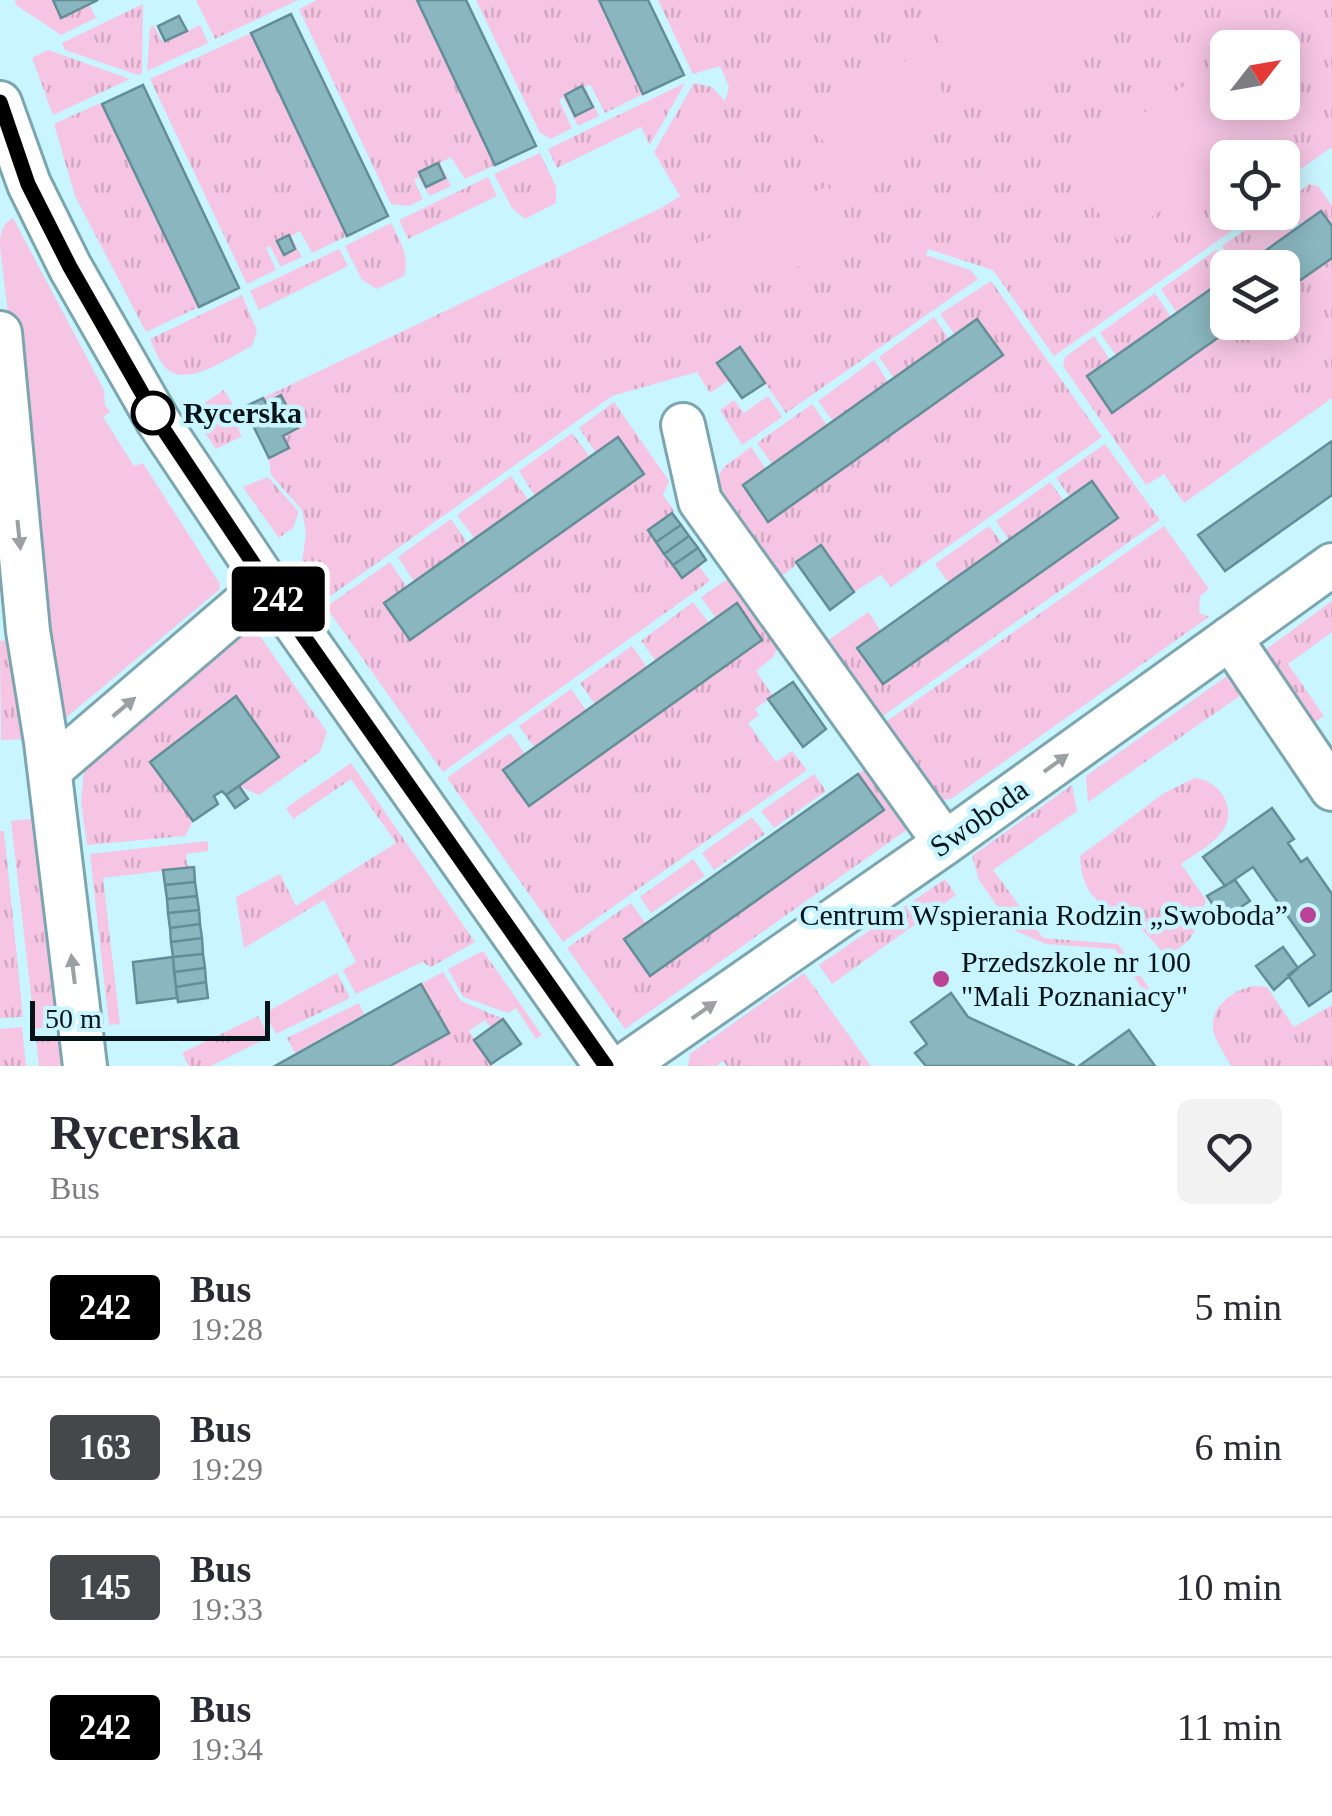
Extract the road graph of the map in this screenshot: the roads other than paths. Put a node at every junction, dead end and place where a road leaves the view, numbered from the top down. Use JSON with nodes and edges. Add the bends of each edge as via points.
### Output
{"nodes":[{"id":1,"x":0,"y":102,"type":"edge"},
{"id":2,"x":14,"y":188,"type":"edge"},
{"id":3,"x":0,"y":333,"type":"edge"},
{"id":4,"x":683,"y":425,"type":"dead end"},
{"id":5,"x":1332,"y":566,"type":"edge"},
{"id":6,"x":267,"y":584,"type":"junction"},
{"id":7,"x":1230,"y":638,"type":"junction"},
{"id":8,"x":50,"y":770,"type":"junction"},
{"id":9,"x":1332,"y":790,"type":"edge"},
{"id":10,"x":945,"y":843,"type":"junction"},
{"id":11,"x":85,"y":1066,"type":"edge"},
{"id":12,"x":606,"y":1066,"type":"edge"},
{"id":13,"x":624,"y":1066,"type":"edge"}],
"edges":[{"from":1,"to":2,"type":"street"},
{"from":2,"to":6,"type":"street"},
{"from":3,"to":8,"type":"street","one_way":true,"via":[[28,632]]},
{"from":4,"to":10,"type":"street","via":[[700,501]]},
{"from":5,"to":7,"type":"street","name":"Swoboda"},
{"from":8,"to":6,"type":"street","one_way":true},
{"from":6,"to":12,"type":"street"},
{"from":7,"to":9,"type":"street"},
{"from":10,"to":7,"type":"street","name":"Swoboda","one_way":true},
{"from":11,"to":8,"type":"street","one_way":true},
{"from":13,"to":10,"type":"street","name":"Swoboda","one_way":true}]}
